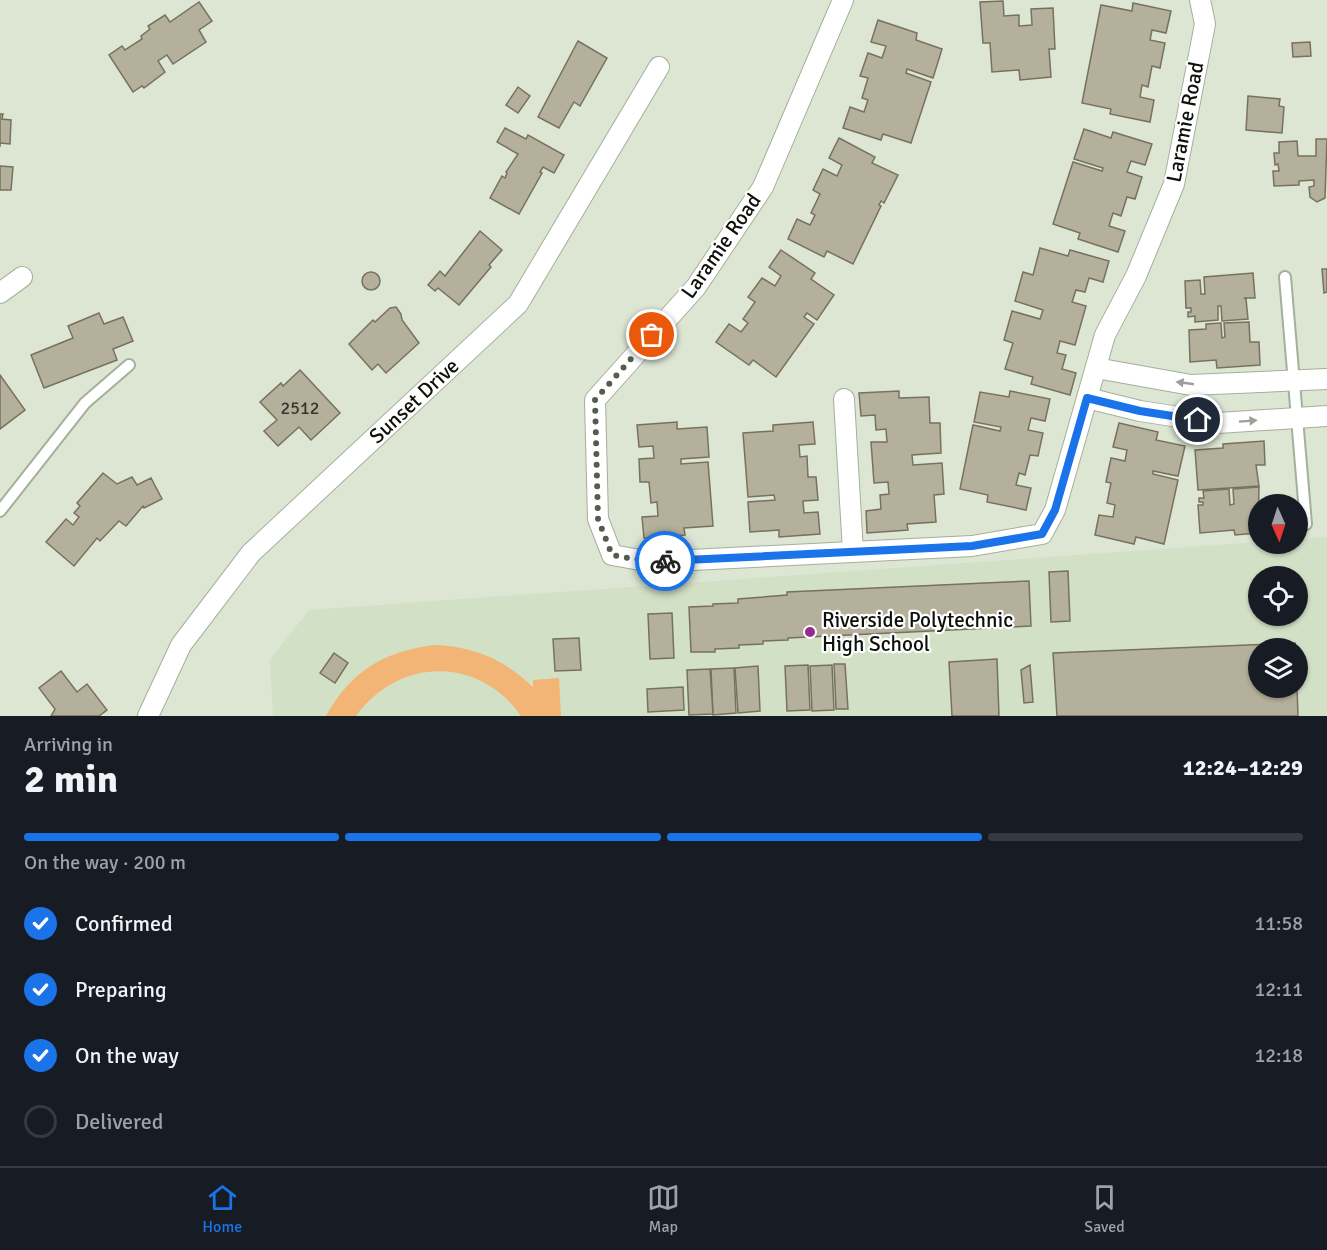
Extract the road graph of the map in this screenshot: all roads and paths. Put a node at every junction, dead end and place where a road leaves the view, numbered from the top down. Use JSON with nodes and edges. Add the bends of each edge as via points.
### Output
{"nodes":[{"id":1,"x":843,"y":0,"type":"edge"},
{"id":2,"x":1200,"y":0,"type":"edge"},
{"id":3,"x":659,"y":67,"type":"dead end"},
{"id":4,"x":22,"y":277,"type":"dead end"},
{"id":5,"x":1286,"y":277,"type":"dead end"},
{"id":6,"x":0,"y":293,"type":"edge"},
{"id":7,"x":129,"y":365,"type":"dead end"},
{"id":8,"x":1096,"y":368,"type":"junction"},
{"id":9,"x":1327,"y":380,"type":"edge"},
{"id":10,"x":1294,"y":382,"type":"junction"},
{"id":11,"x":1087,"y":398,"type":"junction"},
{"id":12,"x":844,"y":399,"type":"dead end"},
{"id":13,"x":1327,"y":416,"type":"edge"},
{"id":14,"x":1296,"y":418,"type":"junction"},
{"id":15,"x":1303,"y":494,"type":"edge"},
{"id":16,"x":0,"y":511,"type":"edge"},
{"id":17,"x":853,"y":552,"type":"junction"},
{"id":18,"x":148,"y":716,"type":"edge"}],
"edges":[{"from":1,"to":17,"type":"street","name":"Laramie Road","via":[[763,187],[696,286],[595,400],[598,519],[612,555],[651,562]]},
{"from":2,"to":8,"type":"street","name":"Laramie Road","via":[[1205,24],[1174,184],[1136,276],[1105,335]]},
{"from":3,"to":18,"type":"street","name":"Sunset Drive","via":[[518,304],[251,553],[181,645]]},
{"from":4,"to":6,"type":"street"},
{"from":5,"to":10,"type":"lane"},
{"from":7,"to":16,"type":"lane","via":[[85,403]]},
{"from":10,"to":8,"type":"street","one_way":true,"via":[[1191,385]]},
{"from":8,"to":11,"type":"street","name":"Laramie Road"},
{"from":9,"to":10,"type":"street"},
{"from":10,"to":14,"type":"lane"},
{"from":11,"to":14,"type":"street","one_way":true,"via":[[1218,423]]},
{"from":11,"to":17,"type":"street","name":"Laramie Road","via":[[1055,510],[1042,534],[972,546]]},
{"from":12,"to":17,"type":"street"},
{"from":13,"to":14,"type":"street"},
{"from":14,"to":15,"type":"lane"}]}
